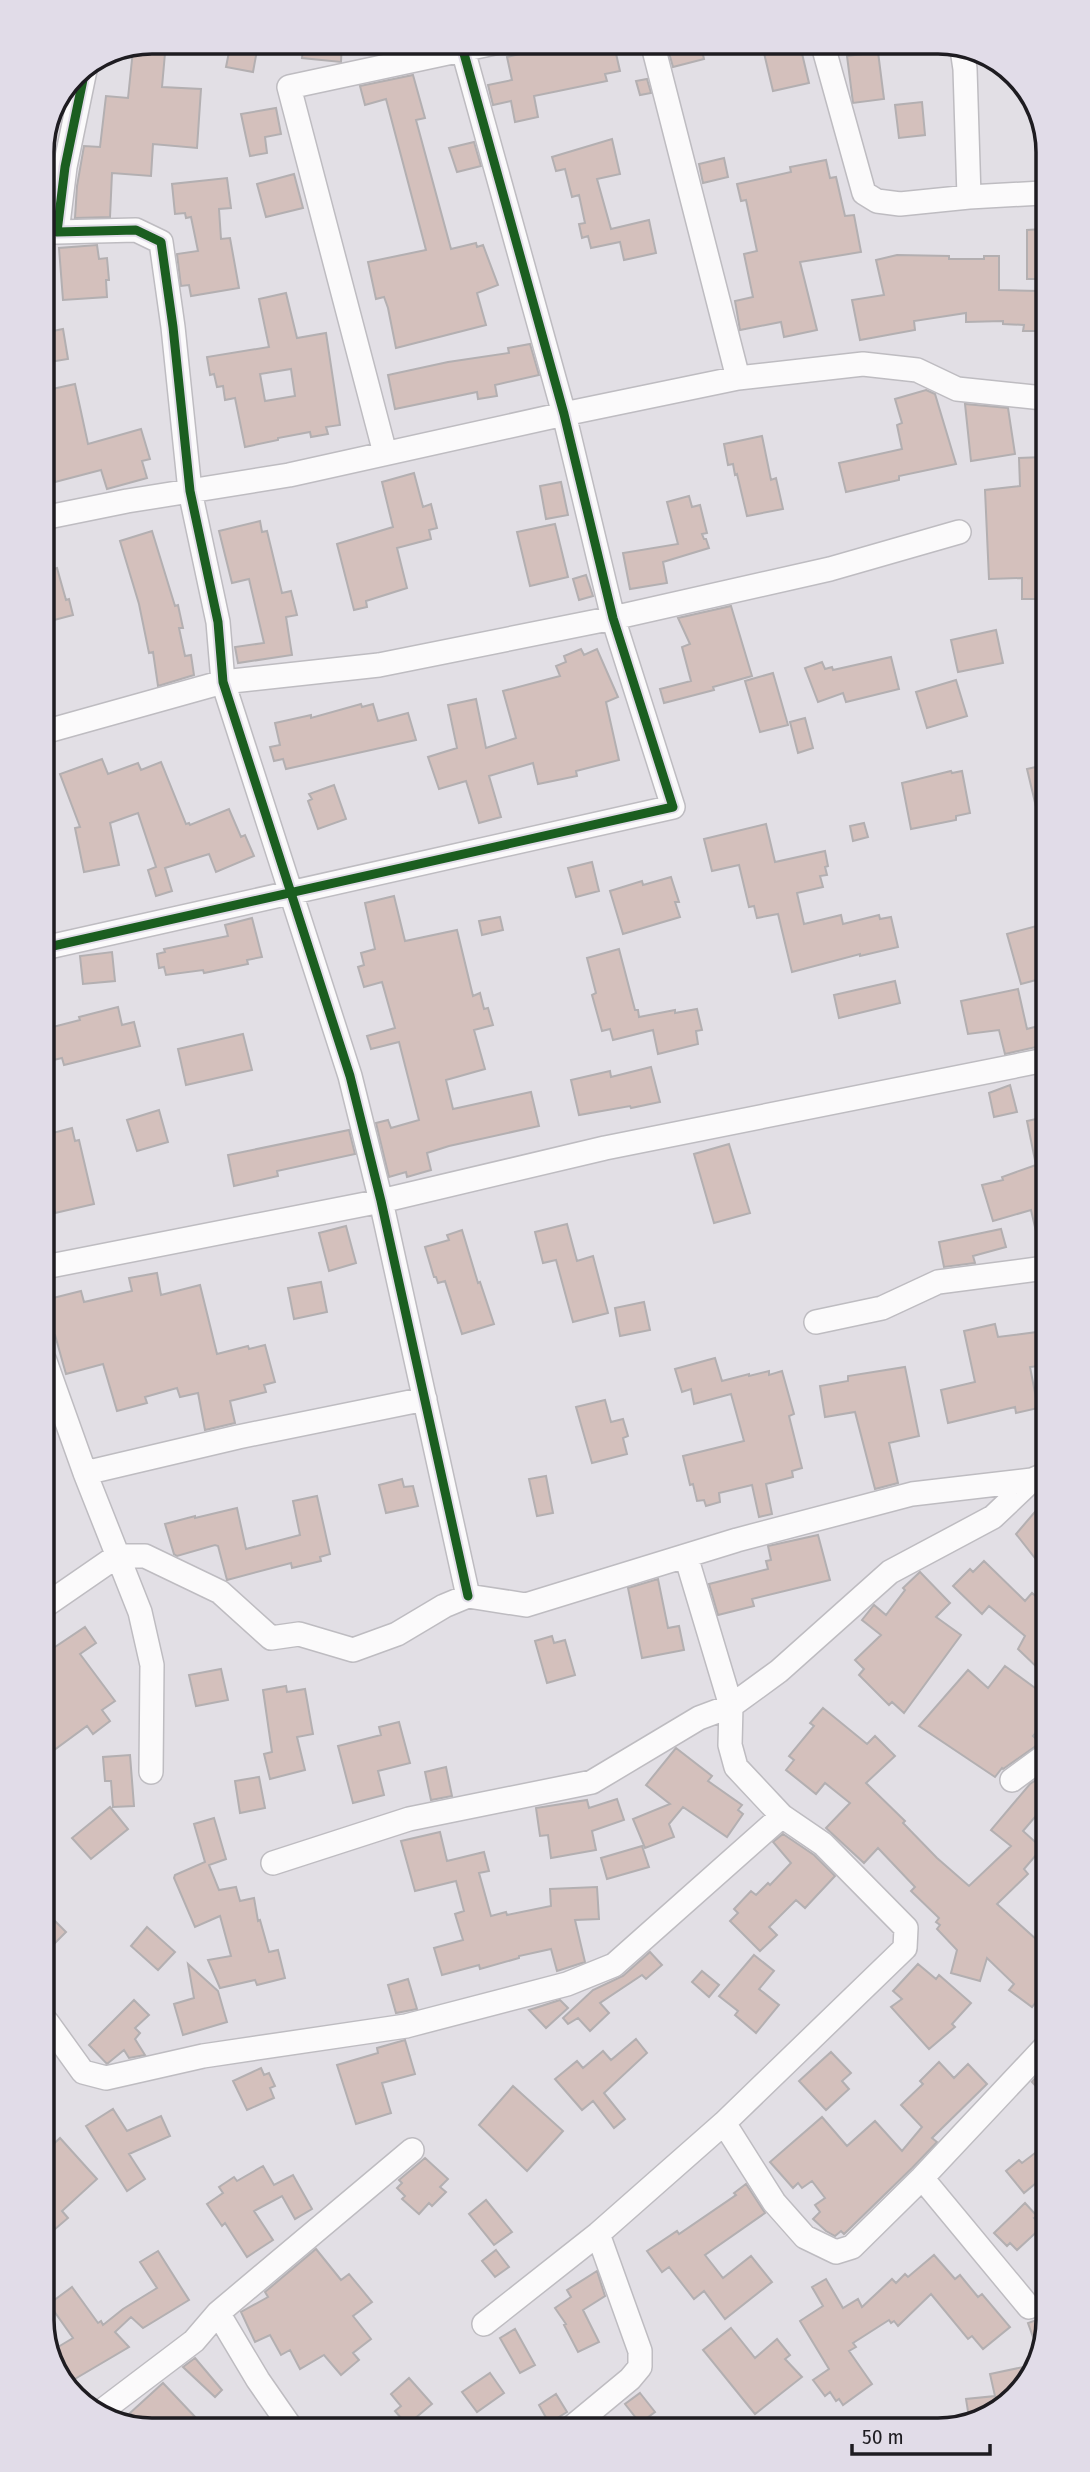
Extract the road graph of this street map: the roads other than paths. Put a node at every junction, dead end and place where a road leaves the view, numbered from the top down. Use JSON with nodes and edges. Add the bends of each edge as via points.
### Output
{"nodes":[{"id":1,"x":444,"y":54,"type":"edge"},
{"id":2,"x":464,"y":54,"type":"edge"},
{"id":3,"x":655,"y":54,"type":"edge"},
{"id":4,"x":825,"y":54,"type":"edge"},
{"id":5,"x":963,"y":58,"type":"edge"},
{"id":6,"x":82,"y":84,"type":"edge"},
{"id":7,"x":1036,"y":193,"type":"edge"},
{"id":8,"x":969,"y":197,"type":"junction"},
{"id":9,"x":738,"y":377,"type":"junction"},
{"id":10,"x":1036,"y":396,"type":"edge"},
{"id":11,"x":564,"y":414,"type":"junction"},
{"id":12,"x":385,"y":453,"type":"junction"},
{"id":13,"x":190,"y":491,"type":"junction"},
{"id":14,"x":54,"y":516,"type":"edge"},
{"id":15,"x":959,"y":532,"type":"dead end"},
{"id":16,"x":613,"y":618,"type":"junction"},
{"id":17,"x":223,"y":682,"type":"junction"},
{"id":18,"x":54,"y":729,"type":"edge"},
{"id":19,"x":290,"y":891,"type":"junction"},
{"id":20,"x":54,"y":946,"type":"edge"},
{"id":21,"x":1036,"y":1062,"type":"edge"},
{"id":22,"x":382,"y":1201,"type":"junction"},
{"id":23,"x":54,"y":1265,"type":"edge"},
{"id":24,"x":1036,"y":1269,"type":"edge"},
{"id":25,"x":816,"y":1322,"type":"dead end"},
{"id":26,"x":54,"y":1386,"type":"edge"},
{"id":27,"x":425,"y":1399,"type":"junction"},
{"id":28,"x":85,"y":1472,"type":"junction"},
{"id":29,"x":1036,"y":1477,"type":"edge"},
{"id":30,"x":1036,"y":1480,"type":"edge"},
{"id":31,"x":117,"y":1556,"type":"junction"},
{"id":32,"x":686,"y":1556,"type":"junction"},
{"id":33,"x":468,"y":1596,"type":"junction"},
{"id":34,"x":54,"y":1599,"type":"edge"},
{"id":35,"x":731,"y":1706,"type":"junction"},
{"id":36,"x":1036,"y":1762,"type":"edge"},
{"id":37,"x":151,"y":1772,"type":"dead end"},
{"id":38,"x":1012,"y":1780,"type":"dead end"},
{"id":39,"x":782,"y":1816,"type":"junction"},
{"id":40,"x":272,"y":1863,"type":"dead end"},
{"id":41,"x":54,"y":2032,"type":"edge"},
{"id":42,"x":1036,"y":2057,"type":"edge"},
{"id":43,"x":724,"y":2123,"type":"junction"},
{"id":44,"x":412,"y":2150,"type":"dead end"},
{"id":45,"x":922,"y":2178,"type":"junction"},
{"id":46,"x":598,"y":2234,"type":"junction"},
{"id":47,"x":1029,"y":2306,"type":"dead end"},
{"id":48,"x":218,"y":2313,"type":"junction"},
{"id":49,"x":484,"y":2324,"type":"dead end"},
{"id":50,"x":107,"y":2407,"type":"edge"},
{"id":51,"x":284,"y":2418,"type":"edge"},
{"id":52,"x":583,"y":2418,"type":"edge"}],
"edges":[{"from":1,"to":12,"type":"street","via":[[289,87]]},
{"from":2,"to":11,"type":"street"},
{"from":3,"to":9,"type":"street"},
{"from":4,"to":8,"type":"street","via":[[864,193],[877,201],[900,204]]},
{"from":5,"to":8,"type":"street"},
{"from":6,"to":13,"type":"street","via":[[57,232],[136,230],[161,242]]},
{"from":7,"to":8,"type":"street"},
{"from":9,"to":10,"type":"street","via":[[863,364],[917,370],[957,389]]},
{"from":9,"to":11,"type":"street"},
{"from":11,"to":12,"type":"street"},
{"from":11,"to":16,"type":"street"},
{"from":12,"to":13,"type":"street"},
{"from":13,"to":14,"type":"street"},
{"from":13,"to":17,"type":"street","via":[[218,622]]},
{"from":15,"to":16,"type":"street","via":[[830,569]]},
{"from":16,"to":17,"type":"street","via":[[379,665]]},
{"from":16,"to":19,"type":"street","via":[[673,807]]},
{"from":17,"to":18,"type":"street"},
{"from":17,"to":19,"type":"street"},
{"from":19,"to":20,"type":"street"},
{"from":19,"to":22,"type":"street","via":[[350,1076]]},
{"from":21,"to":22,"type":"street","via":[[605,1148]]},
{"from":22,"to":23,"type":"street"},
{"from":22,"to":27,"type":"street"},
{"from":24,"to":25,"type":"street","via":[[938,1282],[882,1308]]},
{"from":26,"to":28,"type":"street"},
{"from":27,"to":28,"type":"street"},
{"from":27,"to":33,"type":"street"},
{"from":28,"to":31,"type":"street"},
{"from":29,"to":32,"type":"street","via":[[912,1494]]},
{"from":30,"to":35,"type":"street","via":[[993,1517],[890,1573],[779,1671]]},
{"from":31,"to":33,"type":"street","via":[[145,1556],[220,1592],[271,1638],[299,1634],[353,1650],[397,1634]]},
{"from":31,"to":34,"type":"street"},
{"from":31,"to":37,"type":"street","via":[[140,1612],[152,1665]]},
{"from":32,"to":33,"type":"street","via":[[526,1605]]},
{"from":32,"to":35,"type":"street"},
{"from":35,"to":39,"type":"street","via":[[730,1745],[736,1766]]},
{"from":35,"to":40,"type":"street","via":[[699,1718],[592,1782],[409,1819]]},
{"from":36,"to":38,"type":"street"},
{"from":39,"to":41,"type":"street","via":[[614,1965],[567,1984],[407,2026],[203,2056],[106,2078],[83,2072]]},
{"from":39,"to":43,"type":"street","via":[[823,1844],[906,1928],[905,1948]]},
{"from":42,"to":45,"type":"street"},
{"from":43,"to":45,"type":"street","via":[[774,2202],[805,2237],[836,2252],[852,2247]]},
{"from":43,"to":46,"type":"street"},
{"from":44,"to":48,"type":"street"},
{"from":45,"to":47,"type":"street"},
{"from":46,"to":49,"type":"street"},
{"from":46,"to":52,"type":"street","via":[[640,2351],[640,2367]]},
{"from":48,"to":50,"type":"street","via":[[194,2341]]},
{"from":48,"to":51,"type":"street"}]}
